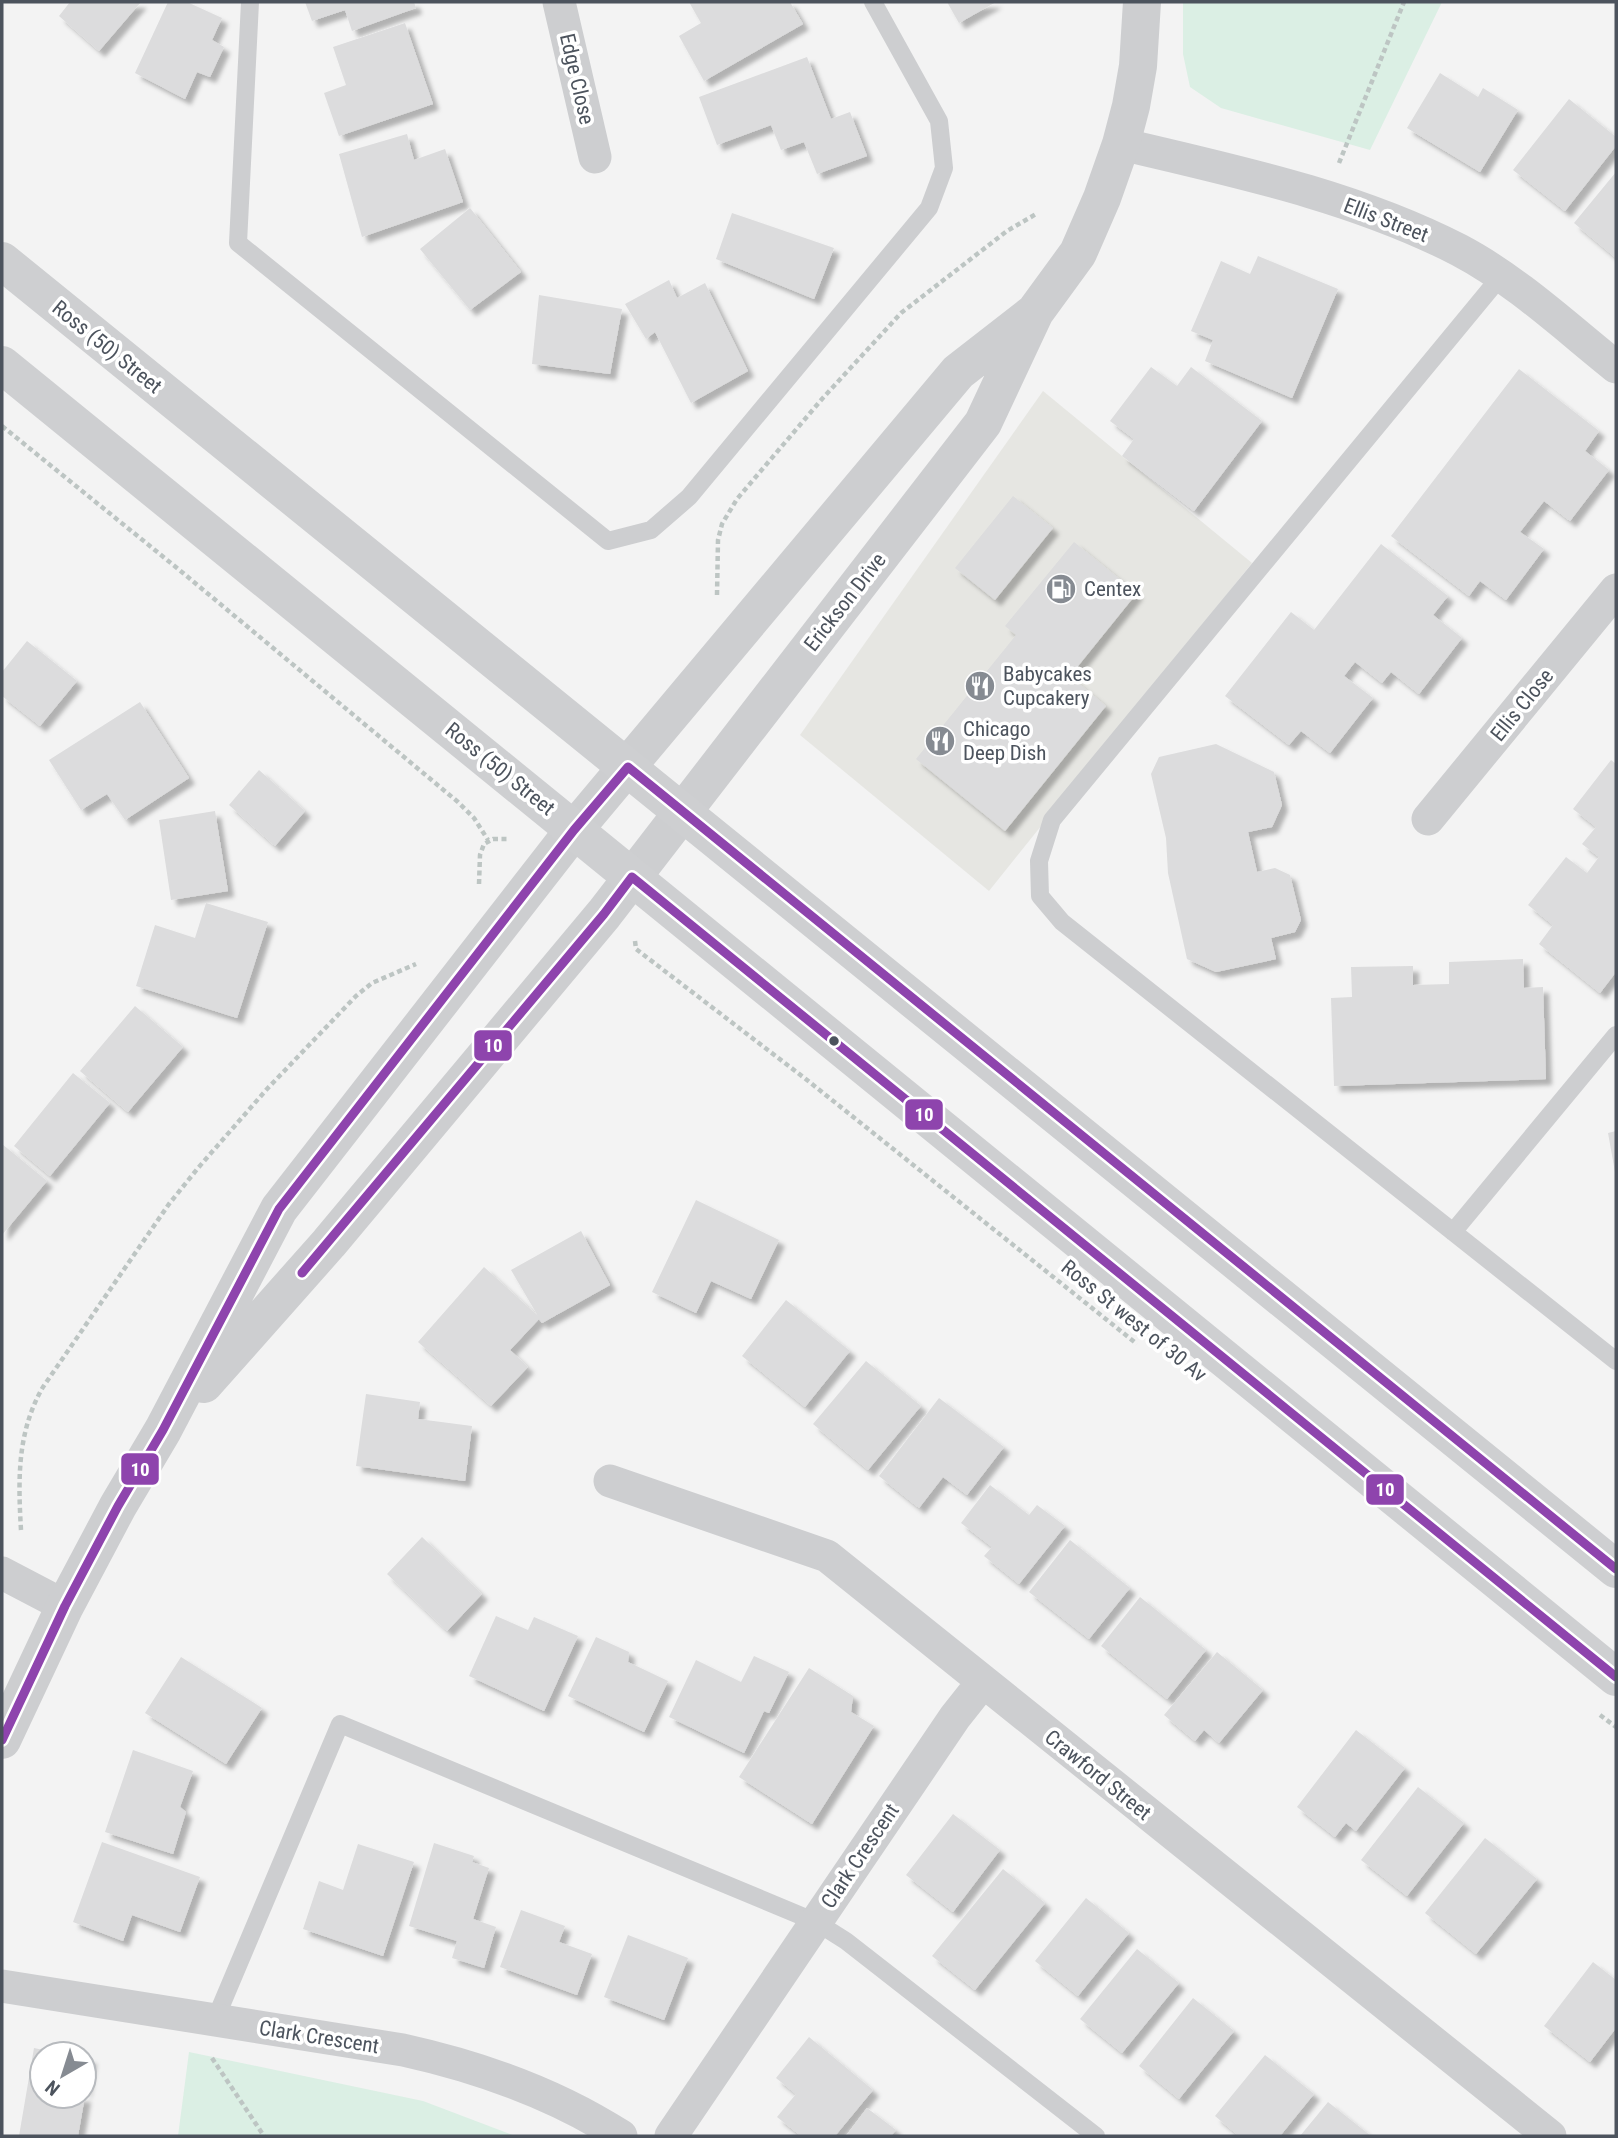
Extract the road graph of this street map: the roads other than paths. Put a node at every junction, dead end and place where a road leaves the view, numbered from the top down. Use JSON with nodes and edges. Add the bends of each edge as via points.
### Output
{"nodes":[{"id":1,"x":250,"y":2,"type":"edge"},
{"id":2,"x":559,"y":2,"type":"edge"},
{"id":3,"x":873,"y":2,"type":"edge"},
{"id":4,"x":1142,"y":2,"type":"edge"},
{"id":5,"x":1121,"y":144,"type":"junction"},
{"id":6,"x":594,"y":156,"type":"dead end"},
{"id":7,"x":2,"y":261,"type":"edge"},
{"id":8,"x":1501,"y":276,"type":"junction"},
{"id":9,"x":1035,"y":313,"type":"junction"},
{"id":10,"x":2,"y":365,"type":"edge"},
{"id":11,"x":1616,"y":367,"type":"edge"},
{"id":12,"x":1616,"y":590,"type":"edge"},
{"id":13,"x":628,"y":767,"type":"junction"},
{"id":14,"x":682,"y":812,"type":"junction"},
{"id":15,"x":1428,"y":819,"type":"dead end"},
{"id":16,"x":575,"y":830,"type":"junction"},
{"id":17,"x":632,"y":877,"type":"junction"},
{"id":18,"x":1616,"y":1035,"type":"edge"},
{"id":19,"x":1454,"y":1232,"type":"junction"},
{"id":20,"x":1616,"y":1361,"type":"edge"},
{"id":21,"x":163,"y":1430,"type":"junction"},
{"id":22,"x":610,"y":1481,"type":"dead end"},
{"id":23,"x":1616,"y":1569,"type":"edge"},
{"id":24,"x":2,"y":1573,"type":"edge"},
{"id":25,"x":65,"y":1606,"type":"junction"},
{"id":26,"x":1616,"y":1677,"type":"edge"},
{"id":27,"x":982,"y":1682,"type":"junction"},
{"id":28,"x":2,"y":1740,"type":"edge"},
{"id":29,"x":816,"y":1922,"type":"junction"},
{"id":30,"x":2,"y":1986,"type":"edge"},
{"id":31,"x":201,"y":2018,"type":"junction"},
{"id":32,"x":621,"y":2136,"type":"edge"},
{"id":33,"x":671,"y":2136,"type":"edge"},
{"id":34,"x":1096,"y":2136,"type":"edge"},
{"id":35,"x":1550,"y":2136,"type":"edge"}],
"edges":[{"from":1,"to":3,"type":"lane","via":[[238,243],[608,541],[651,530],[688,497],[929,208],[944,169],[939,121]]},
{"from":2,"to":6,"type":"street","name":"Edge Close"},
{"from":4,"to":5,"type":"street","name":"Erickson Drive","via":[[1138,66]]},
{"from":5,"to":8,"type":"street","name":"Ellis Street","via":[[1325,197],[1413,229]]},
{"from":5,"to":9,"type":"street","name":"Erickson Drive","via":[[1078,253]]},
{"from":7,"to":13,"type":"main road","name":"Ross (50) Street"},
{"from":8,"to":11,"type":"street","name":"Ellis Street"},
{"from":8,"to":19,"type":"lane","via":[[1052,820],[1040,861],[1040,896],[1062,922]]},
{"from":9,"to":13,"type":"street","name":"Erickson Drive","via":[[958,372]]},
{"from":9,"to":14,"type":"street","name":"Erickson Drive","via":[[983,423]]},
{"from":10,"to":16,"type":"main road","name":"Ross (50) Street"},
{"from":12,"to":15,"type":"street","name":"Ellis Close"},
{"from":13,"to":14,"type":"main road","name":"Ross (50) Street"},
{"from":13,"to":16,"type":"street","name":"Erickson Drive"},
{"from":14,"to":17,"type":"street","name":"Erickson Drive"},
{"from":14,"to":23,"type":"main road","name":"Ross (50) Street"},
{"from":16,"to":17,"type":"main road","name":"Ross (50) Street"},
{"from":16,"to":21,"type":"street","name":"Erickson Drive","via":[[279,1209]]},
{"from":17,"to":21,"type":"street","name":"Erickson Drive","via":[[338,1232]]},
{"from":17,"to":26,"type":"main road","name":"Ross (50) Street"},
{"from":18,"to":19,"type":"lane"},
{"from":19,"to":20,"type":"lane"},
{"from":21,"to":25,"type":"street"},
{"from":22,"to":27,"type":"street","name":"Crawford Street","via":[[827,1556]]},
{"from":24,"to":25,"type":"street"},
{"from":25,"to":28,"type":"street"},
{"from":27,"to":29,"type":"street","name":"Clark Crescent"},
{"from":27,"to":35,"type":"street","name":"Crawford Street"},
{"from":29,"to":31,"type":"lane","via":[[340,1724]]},
{"from":29,"to":33,"type":"street","name":"Clark Crescent"},
{"from":29,"to":34,"type":"lane"},
{"from":30,"to":31,"type":"street","name":"Clark Crescent"},
{"from":31,"to":32,"type":"street","name":"Clark Crescent","via":[[443,2059],[536,2091]]}]}
